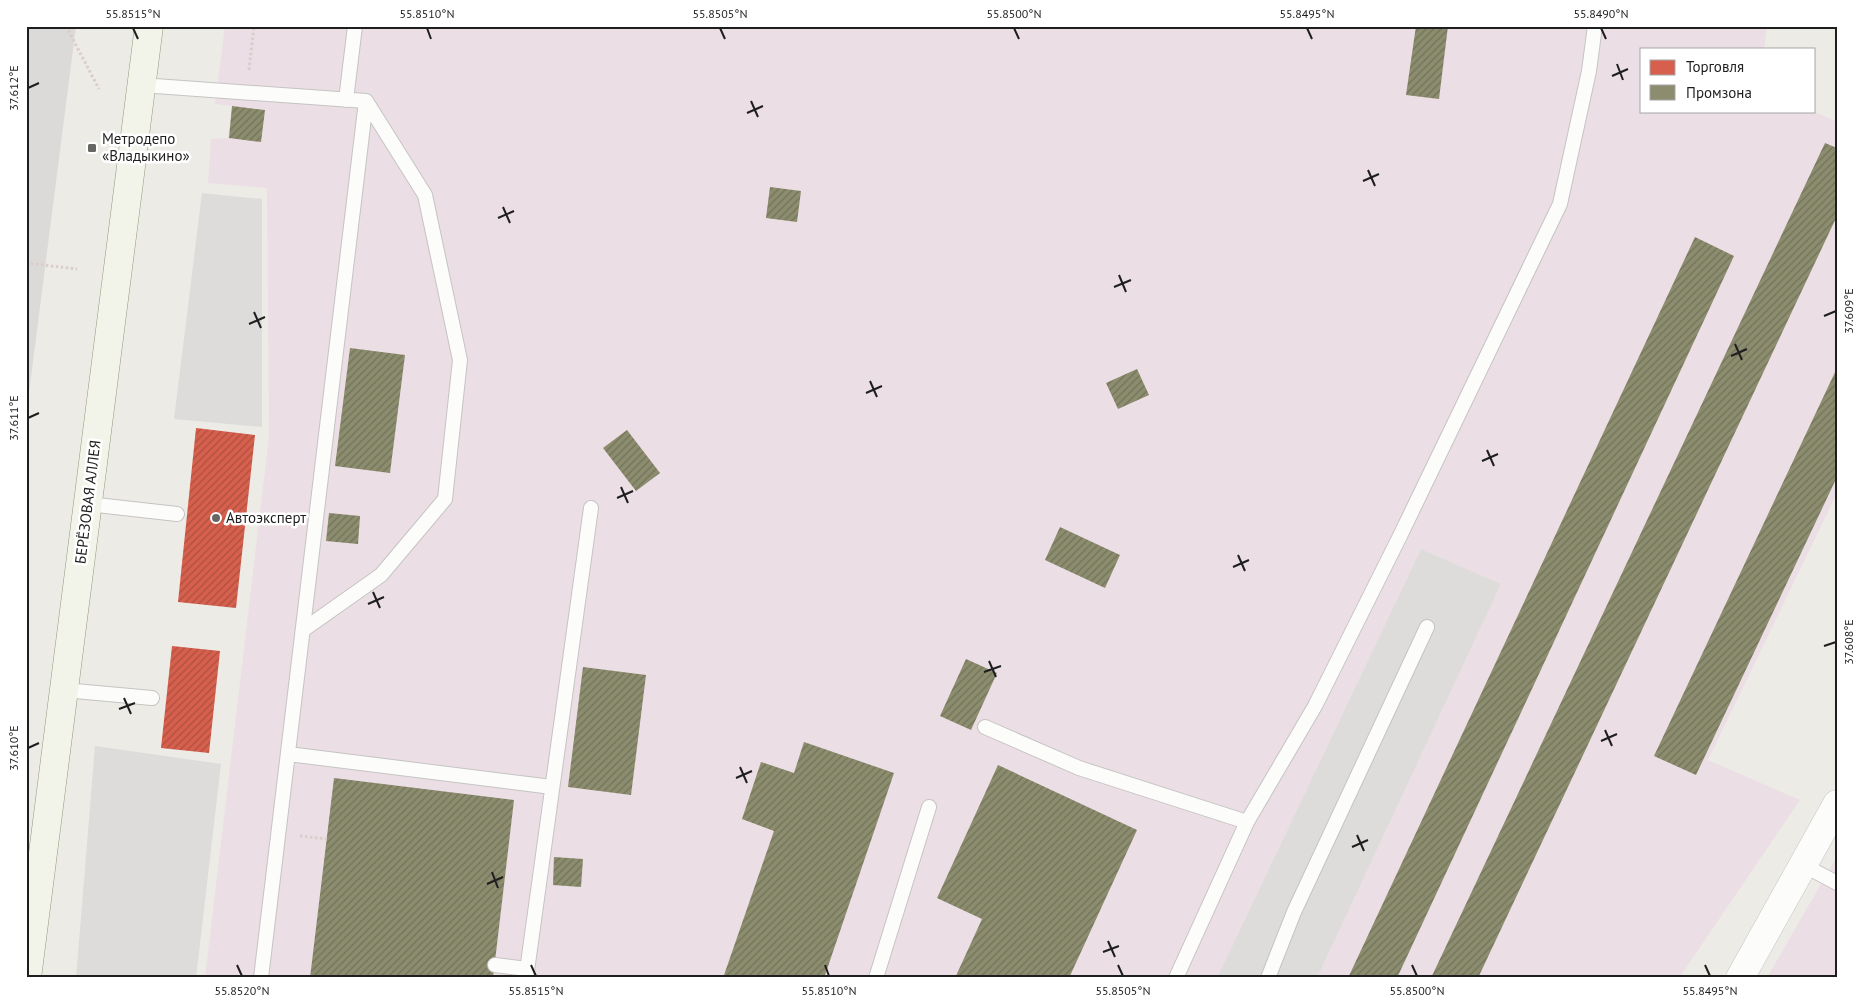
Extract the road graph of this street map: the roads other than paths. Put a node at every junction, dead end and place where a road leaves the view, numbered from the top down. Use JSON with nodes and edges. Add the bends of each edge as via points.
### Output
{"nodes":[{"id":1,"x":149,"y":26,"type":"edge"},
{"id":2,"x":355,"y":26,"type":"edge"},
{"id":3,"x":1595,"y":26,"type":"edge"},
{"id":4,"x":141,"y":85,"type":"junction"},
{"id":5,"x":346,"y":100,"type":"junction"},
{"id":6,"x":366,"y":101,"type":"junction"},
{"id":7,"x":88,"y":504,"type":"junction"},
{"id":8,"x":591,"y":508,"type":"dead end"},
{"id":9,"x":177,"y":514,"type":"dead end"},
{"id":10,"x":1427,"y":627,"type":"dead end"},
{"id":11,"x":303,"y":630,"type":"junction"},
{"id":12,"x":64,"y":690,"type":"junction"},
{"id":13,"x":152,"y":698,"type":"dead end"},
{"id":14,"x":985,"y":727,"type":"dead end"},
{"id":15,"x":288,"y":754,"type":"junction"},
{"id":16,"x":552,"y":787,"type":"junction"},
{"id":17,"x":1837,"y":804,"type":"edge"},
{"id":18,"x":929,"y":807,"type":"dead end"},
{"id":19,"x":1247,"y":822,"type":"junction"},
{"id":20,"x":1803,"y":865,"type":"junction"},
{"id":21,"x":1837,"y":883,"type":"edge"},
{"id":22,"x":494,"y":965,"type":"dead end"},
{"id":23,"x":526,"y":973,"type":"edge"},
{"id":24,"x":27,"y":978,"type":"edge"},
{"id":25,"x":261,"y":978,"type":"edge"},
{"id":26,"x":876,"y":978,"type":"edge"},
{"id":27,"x":1176,"y":978,"type":"edge"},
{"id":28,"x":1268,"y":978,"type":"edge"},
{"id":29,"x":1740,"y":978,"type":"edge"}],
"edges":[{"from":1,"to":4,"type":"main road","name":"БЕРЁЗОВАЯ АЛЛЕЯ"},
{"from":2,"to":5,"type":"lane"},
{"from":3,"to":19,"type":"lane","via":[[1589,71],[1560,204],[1320,697]]},
{"from":4,"to":5,"type":"lane"},
{"from":4,"to":7,"type":"main road","name":"БЕРЁЗОВАЯ АЛЛЕЯ"},
{"from":5,"to":6,"type":"lane"},
{"from":6,"to":11,"type":"lane"},
{"from":6,"to":11,"type":"lane","via":[[425,195],[460,360],[445,499],[380,575]]},
{"from":7,"to":9,"type":"lane"},
{"from":7,"to":12,"type":"main road","name":"БЕРЁЗОВАЯ АЛЛЕЯ"},
{"from":8,"to":16,"type":"lane"},
{"from":10,"to":28,"type":"lane","via":[[1294,912]]},
{"from":11,"to":15,"type":"lane"},
{"from":12,"to":13,"type":"lane"},
{"from":12,"to":24,"type":"main road","name":"БЕРЁЗОВАЯ АЛЛЕЯ"},
{"from":14,"to":19,"type":"lane","via":[[1079,768]]},
{"from":15,"to":16,"type":"lane"},
{"from":15,"to":25,"type":"lane"},
{"from":16,"to":23,"type":"lane"},
{"from":17,"to":20,"type":"street"},
{"from":18,"to":26,"type":"lane"},
{"from":19,"to":27,"type":"lane"},
{"from":20,"to":21,"type":"lane"},
{"from":20,"to":29,"type":"street"},
{"from":22,"to":23,"type":"lane"}]}
